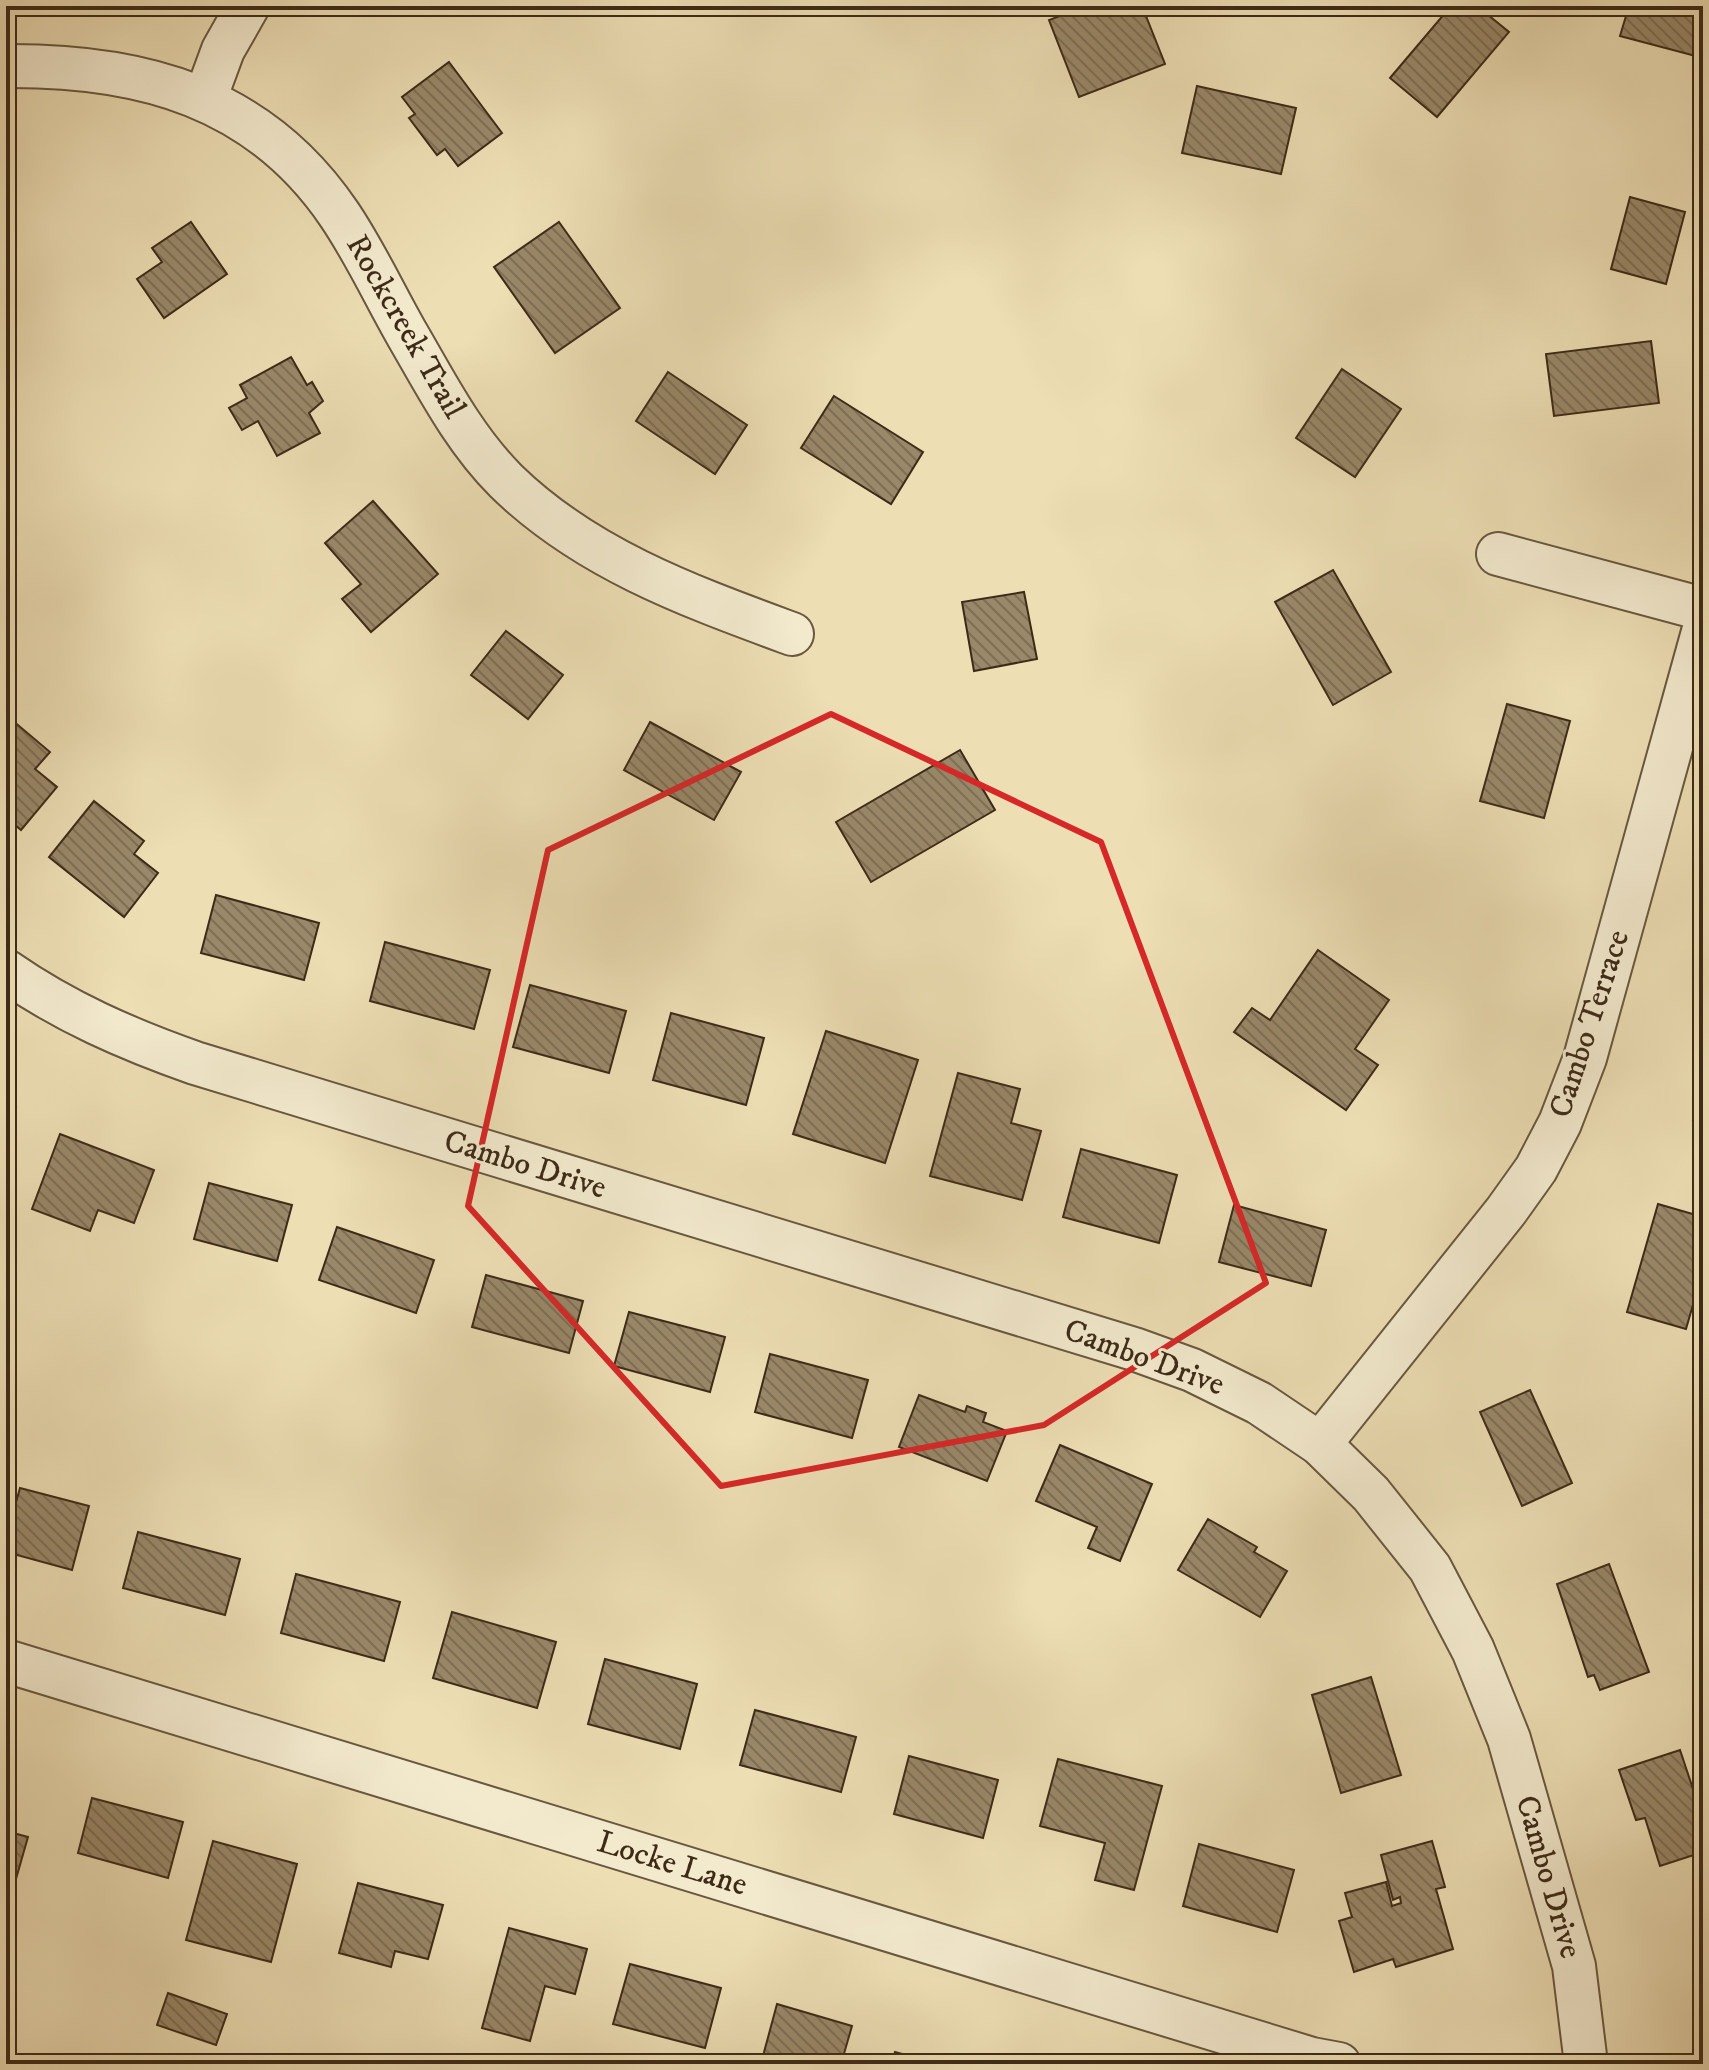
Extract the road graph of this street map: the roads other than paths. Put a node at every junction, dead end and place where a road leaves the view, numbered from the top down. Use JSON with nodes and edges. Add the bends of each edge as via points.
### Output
{"nodes":[{"id":1,"x":248,"y":6,"type":"edge"},
{"id":2,"x":6,"y":66,"type":"edge"},
{"id":3,"x":205,"y":99,"type":"junction"},
{"id":4,"x":1498,"y":554,"type":"dead end"},
{"id":5,"x":1703,"y":609,"type":"edge"},
{"id":6,"x":1703,"y":632,"type":"edge"},
{"id":7,"x":792,"y":634,"type":"dead end"},
{"id":8,"x":6,"y":971,"type":"edge"},
{"id":9,"x":1320,"y":1444,"type":"junction"},
{"id":10,"x":6,"y":1661,"type":"edge"},
{"id":11,"x":1339,"y":2064,"type":"edge"},
{"id":12,"x":1586,"y":2064,"type":"edge"}],
"edges":[{"from":1,"to":3,"type":"street","via":[[223,50]]},
{"from":2,"to":3,"type":"street","name":"Rockcreek Trail","via":[[71,66],[140,78]]},
{"from":3,"to":7,"type":"street","name":"Rockcreek Trail","via":[[278,148],[339,214],[452,414],[504,479],[610,559]]},
{"from":4,"to":5,"type":"street"},
{"from":6,"to":9,"type":"street","name":"Cambo Terrace","via":[[1585,1058],[1560,1123],[1506,1211]]},
{"from":8,"to":9,"type":"street","name":"Cambo Drive","via":[[112,1033],[296,1095],[1134,1349],[1259,1403]]},
{"from":9,"to":12,"type":"street","name":"Cambo Drive","via":[[1371,1494],[1430,1568],[1473,1650],[1509,1739],[1574,1966]]},
{"from":10,"to":11,"type":"street","name":"Locke Lane"}]}
